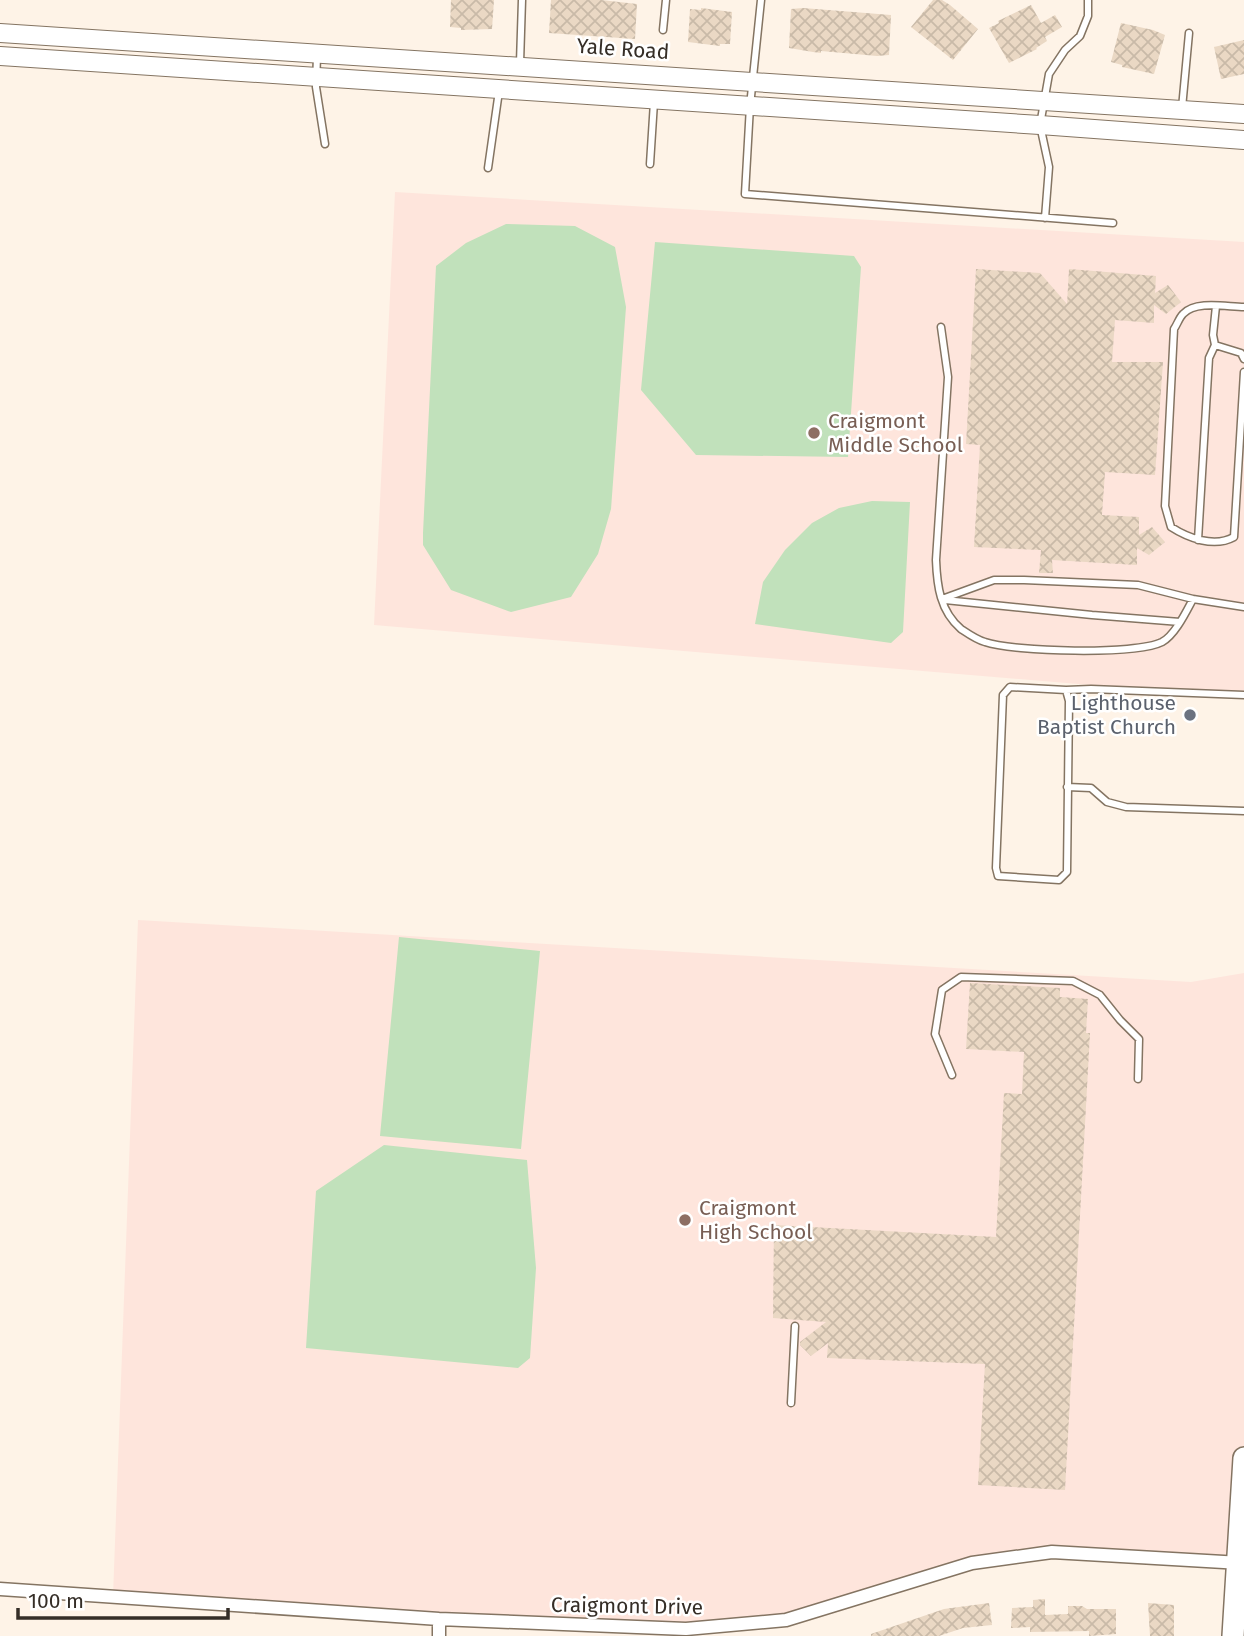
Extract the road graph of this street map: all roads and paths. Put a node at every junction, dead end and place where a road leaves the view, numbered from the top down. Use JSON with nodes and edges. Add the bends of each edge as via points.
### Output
{"nodes":[{"id":1,"x":522,"y":0,"type":"edge"},
{"id":2,"x":666,"y":0,"type":"edge"},
{"id":3,"x":761,"y":0,"type":"edge"},
{"id":4,"x":1088,"y":0,"type":"edge"},
{"id":5,"x":663,"y":30,"type":"dead end"},
{"id":6,"x":0,"y":33,"type":"edge"},
{"id":7,"x":1189,"y":33,"type":"dead end"},
{"id":8,"x":317,"y":52,"type":"junction"},
{"id":9,"x":0,"y":57,"type":"edge"},
{"id":10,"x":520,"y":65,"type":"junction"},
{"id":11,"x":316,"y":77,"type":"junction"},
{"id":12,"x":752,"y":80,"type":"junction"},
{"id":13,"x":499,"y":90,"type":"junction"},
{"id":14,"x":654,"y":100,"type":"junction"},
{"id":15,"x":1044,"y":100,"type":"junction"},
{"id":16,"x":750,"y":106,"type":"junction"},
{"id":17,"x":1182,"y":110,"type":"junction"},
{"id":18,"x":1244,"y":114,"type":"edge"},
{"id":19,"x":1040,"y":125,"type":"junction"},
{"id":20,"x":1244,"y":141,"type":"edge"},
{"id":21,"x":325,"y":144,"type":"dead end"},
{"id":22,"x":650,"y":164,"type":"dead end"},
{"id":23,"x":488,"y":168,"type":"dead end"},
{"id":24,"x":1045,"y":218,"type":"junction"},
{"id":25,"x":1113,"y":223,"type":"dead end"},
{"id":26,"x":1216,"y":306,"type":"junction"},
{"id":27,"x":1244,"y":307,"type":"edge"},
{"id":28,"x":941,"y":327,"type":"dead end"},
{"id":29,"x":1216,"y":345,"type":"junction"},
{"id":30,"x":1244,"y":359,"type":"edge"},
{"id":31,"x":1244,"y":372,"type":"edge"},
{"id":32,"x":1198,"y":540,"type":"junction"},
{"id":33,"x":942,"y":599,"type":"junction"},
{"id":34,"x":1193,"y":599,"type":"junction"},
{"id":35,"x":1244,"y":607,"type":"edge"},
{"id":36,"x":1180,"y":622,"type":"junction"},
{"id":37,"x":1066,"y":691,"type":"junction"},
{"id":38,"x":1244,"y":695,"type":"edge"},
{"id":39,"x":1066,"y":787,"type":"junction"},
{"id":40,"x":1244,"y":811,"type":"edge"},
{"id":41,"x":952,"y":1075,"type":"dead end"},
{"id":42,"x":1138,"y":1079,"type":"dead end"},
{"id":43,"x":795,"y":1326,"type":"dead end"},
{"id":44,"x":790,"y":1403,"type":"dead end"},
{"id":45,"x":1244,"y":1458,"type":"edge"},
{"id":46,"x":1241,"y":1563,"type":"edge"},
{"id":47,"x":0,"y":1589,"type":"edge"},
{"id":48,"x":439,"y":1619,"type":"junction"},
{"id":49,"x":439,"y":1636,"type":"edge"},
{"id":50,"x":1233,"y":1636,"type":"edge"}],
"edges":[{"from":1,"to":10,"type":"lane"},
{"from":2,"to":5,"type":"lane"},
{"from":3,"to":12,"type":"lane"},
{"from":4,"to":15,"type":"lane","via":[[1080,36],[1049,74]]},
{"from":6,"to":8,"type":"main road","name":"Yale Road"},
{"from":7,"to":17,"type":"lane"},
{"from":8,"to":10,"type":"main road","name":"Yale Road"},
{"from":8,"to":11,"type":"lane"},
{"from":9,"to":11,"type":"main road"},
{"from":10,"to":12,"type":"main road","name":"Yale Road"},
{"from":11,"to":13,"type":"main road"},
{"from":11,"to":21,"type":"lane"},
{"from":12,"to":15,"type":"main road","name":"Yale Road"},
{"from":12,"to":16,"type":"lane"},
{"from":13,"to":14,"type":"main road"},
{"from":13,"to":23,"type":"lane"},
{"from":14,"to":16,"type":"main road"},
{"from":14,"to":22,"type":"lane"},
{"from":15,"to":17,"type":"main road","name":"Yale Road"},
{"from":15,"to":19,"type":"lane"},
{"from":16,"to":19,"type":"main road"},
{"from":16,"to":24,"type":"lane","via":[[745,194]]},
{"from":17,"to":18,"type":"main road","name":"Yale Road"},
{"from":19,"to":20,"type":"main road"},
{"from":19,"to":24,"type":"lane","via":[[1049,166]]},
{"from":24,"to":25,"type":"lane"},
{"from":26,"to":27,"type":"lane"},
{"from":26,"to":29,"type":"lane"},
{"from":26,"to":32,"type":"lane","via":[[1183,313],[1174,329],[1165,506],[1171,527]]},
{"from":28,"to":33,"type":"lane","via":[[948,377],[936,560],[937,590]]},
{"from":29,"to":30,"type":"lane"},
{"from":29,"to":32,"type":"lane","via":[[1209,358]]},
{"from":31,"to":32,"type":"lane","via":[[1234,537]]},
{"from":33,"to":34,"type":"lane","via":[[994,580],[1138,585]]},
{"from":33,"to":36,"type":"lane"},
{"from":33,"to":36,"type":"lane","via":[[962,630],[984,642],[1034,649],[1148,646],[1164,642]]},
{"from":34,"to":35,"type":"lane"},
{"from":34,"to":36,"type":"lane"},
{"from":37,"to":38,"type":"lane"},
{"from":37,"to":39,"type":"lane"},
{"from":37,"to":39,"type":"lane","via":[[1010,687],[1003,695],[998,876],[1059,880],[1067,872]]},
{"from":39,"to":40,"type":"lane","via":[[1091,788],[1107,802],[1126,807]]},
{"from":41,"to":42,"type":"lane","via":[[935,1034],[942,990],[961,977],[1073,981],[1100,995],[1139,1039]]},
{"from":43,"to":44,"type":"lane"},
{"from":45,"to":46,"type":"main road"},
{"from":46,"to":48,"type":"street","name":"Craigmont Drive","via":[[1052,1552],[972,1563],[786,1620],[686,1629]]},
{"from":46,"to":50,"type":"main road"},
{"from":47,"to":48,"type":"street","name":"Craigmont Drive"},
{"from":48,"to":49,"type":"street"}]}
